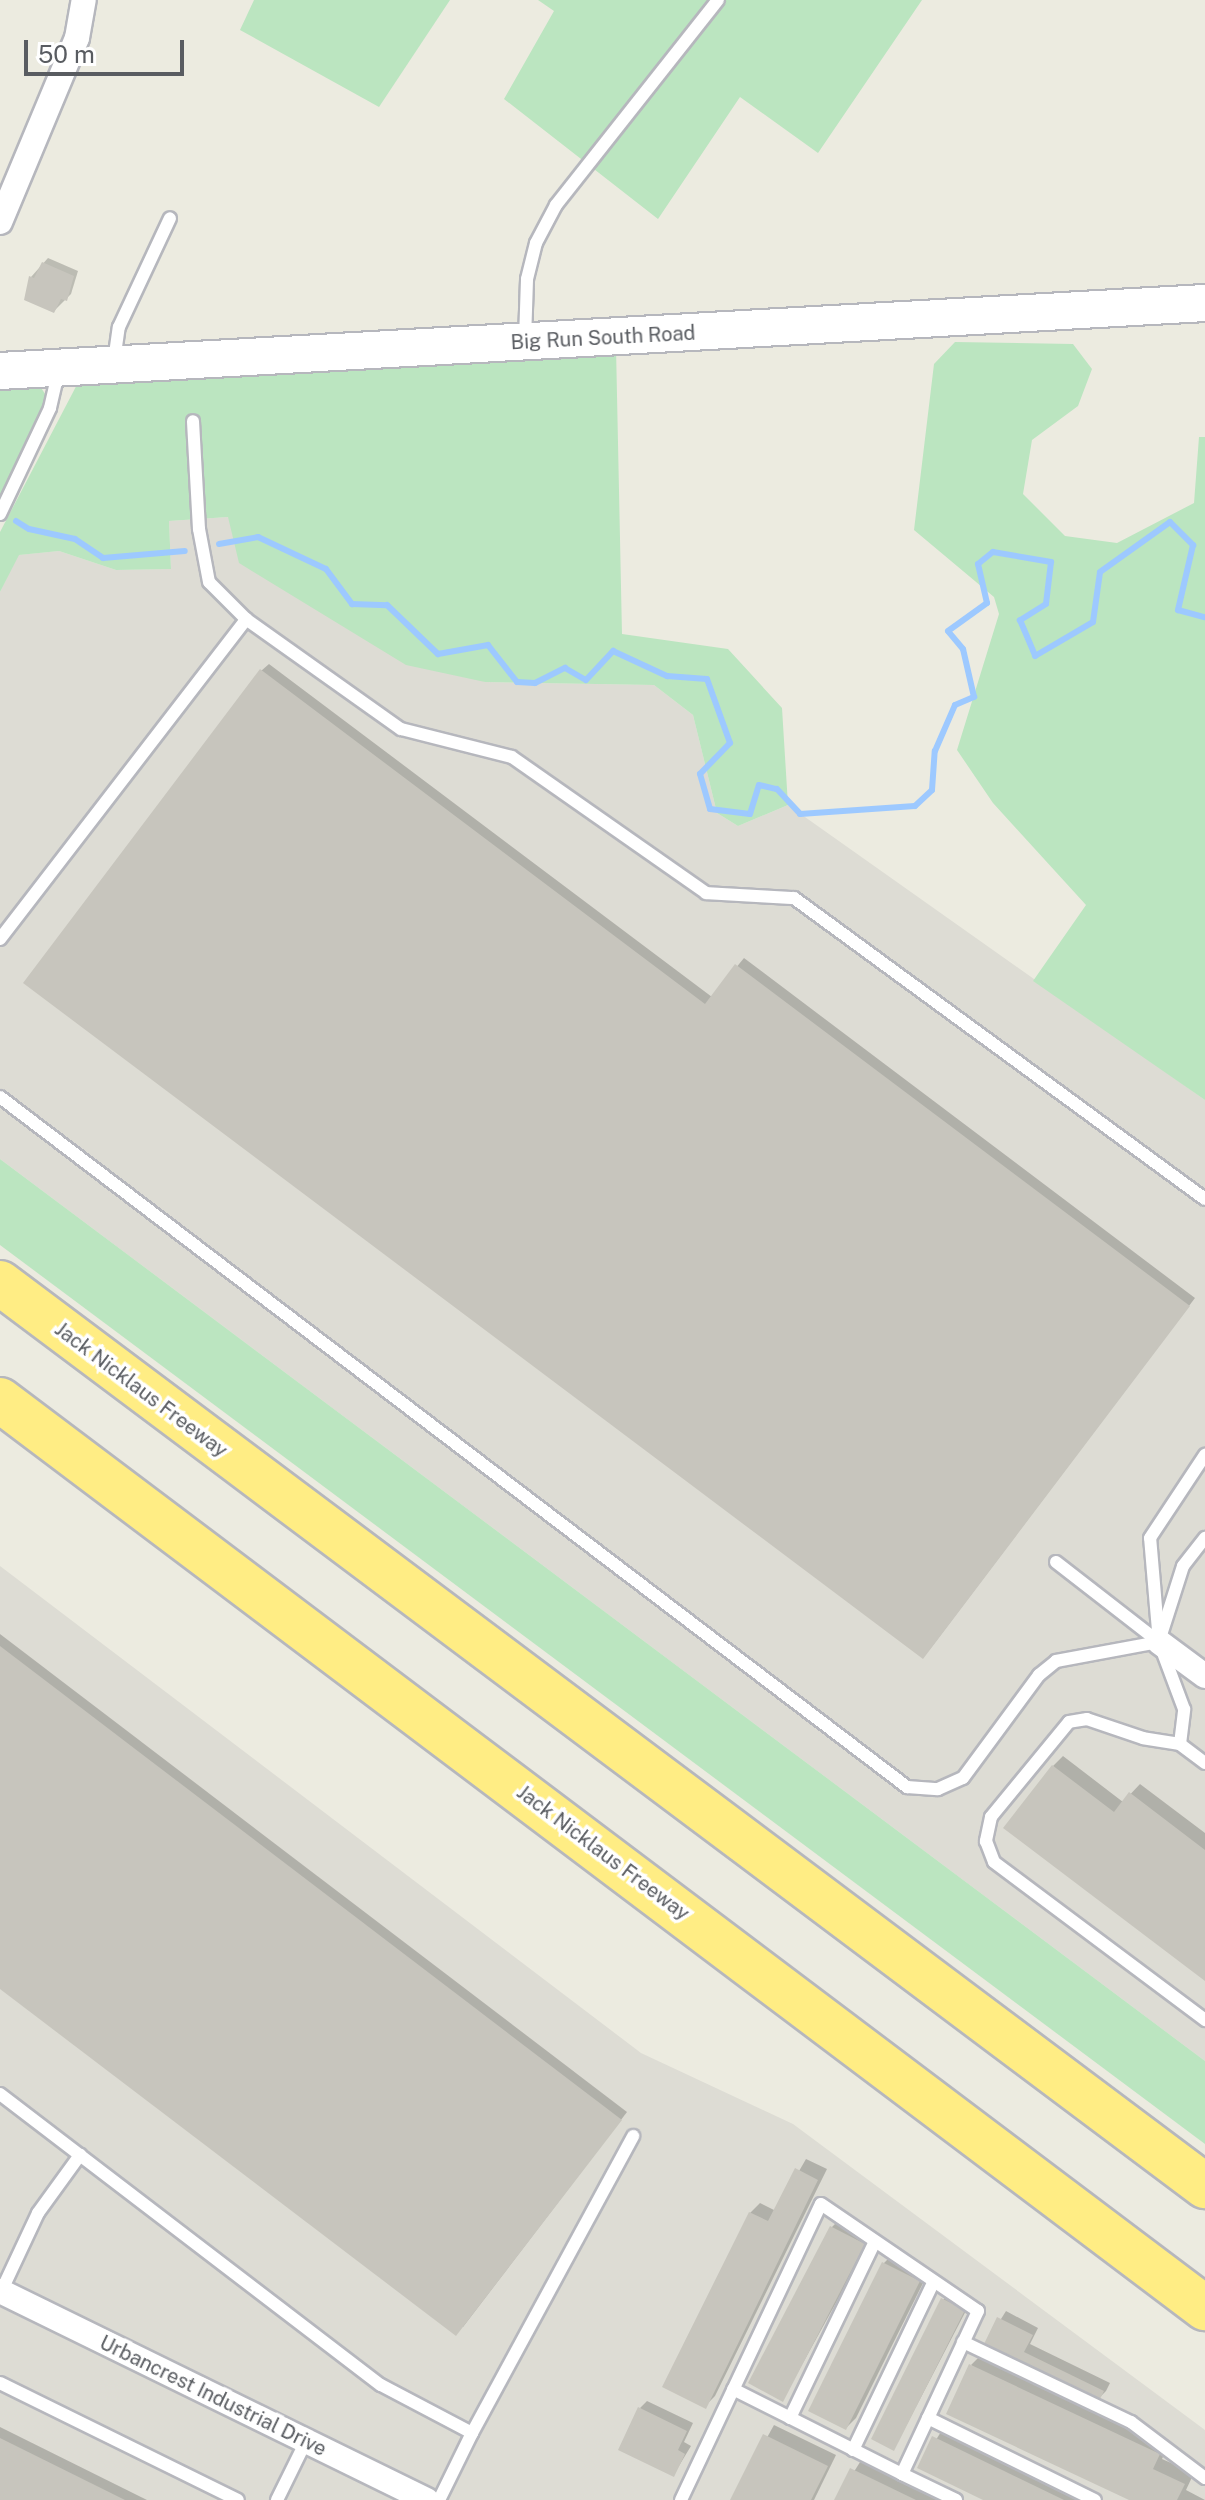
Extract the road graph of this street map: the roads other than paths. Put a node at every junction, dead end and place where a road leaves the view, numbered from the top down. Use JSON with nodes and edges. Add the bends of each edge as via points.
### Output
{"nodes":[{"id":1,"x":84,"y":0,"type":"edge"},
{"id":2,"x":718,"y":0,"type":"edge"},
{"id":3,"x":170,"y":218,"type":"dead end"},
{"id":4,"x":0,"y":222,"type":"edge"},
{"id":5,"x":1205,"y":303,"type":"edge"},
{"id":6,"x":525,"y":343,"type":"junction"},
{"id":7,"x":114,"y":364,"type":"junction"},
{"id":8,"x":60,"y":367,"type":"junction"},
{"id":9,"x":0,"y":371,"type":"edge"},
{"id":10,"x":193,"y":421,"type":"dead end"},
{"id":11,"x":0,"y":514,"type":"edge"},
{"id":12,"x":246,"y":619,"type":"junction"},
{"id":13,"x":0,"y":939,"type":"edge"},
{"id":14,"x":0,"y":1097,"type":"edge"},
{"id":15,"x":1205,"y":1199,"type":"edge"},
{"id":16,"x":0,"y":1283,"type":"edge"},
{"id":17,"x":0,"y":1400,"type":"edge"},
{"id":18,"x":1205,"y":1455,"type":"edge"},
{"id":19,"x":1205,"y":1538,"type":"edge"},
{"id":20,"x":1056,"y":1562,"type":"dead end"},
{"id":21,"x":1159,"y":1642,"type":"junction"},
{"id":22,"x":1205,"y":1676,"type":"edge"},
{"id":23,"x":1180,"y":1744,"type":"junction"},
{"id":24,"x":1205,"y":1763,"type":"edge"},
{"id":25,"x":1205,"y":2020,"type":"edge"},
{"id":26,"x":0,"y":2094,"type":"edge"},
{"id":27,"x":633,"y":2136,"type":"dead end"},
{"id":28,"x":80,"y":2155,"type":"junction"},
{"id":29,"x":1205,"y":2186,"type":"edge"},
{"id":30,"x":875,"y":2241,"type":"junction"},
{"id":31,"x":934,"y":2281,"type":"junction"},
{"id":32,"x":0,"y":2291,"type":"edge"},
{"id":33,"x":1205,"y":2311,"type":"edge"},
{"id":34,"x":963,"y":2342,"type":"junction"},
{"id":35,"x":0,"y":2383,"type":"edge"},
{"id":36,"x":733,"y":2389,"type":"junction"},
{"id":37,"x":790,"y":2418,"type":"junction"},
{"id":38,"x":928,"y":2418,"type":"junction"},
{"id":39,"x":472,"y":2433,"type":"junction"},
{"id":40,"x":306,"y":2441,"type":"junction"},
{"id":41,"x":853,"y":2450,"type":"junction"},
{"id":42,"x":902,"y":2474,"type":"junction"},
{"id":43,"x":1205,"y":2478,"type":"edge"},
{"id":44,"x":394,"y":2493,"type":"edge"},
{"id":45,"x":238,"y":2500,"type":"edge"},
{"id":46,"x":277,"y":2500,"type":"edge"},
{"id":47,"x":426,"y":2500,"type":"edge"},
{"id":48,"x":439,"y":2500,"type":"edge"},
{"id":49,"x":681,"y":2500,"type":"edge"},
{"id":50,"x":956,"y":2500,"type":"edge"},
{"id":51,"x":1095,"y":2500,"type":"edge"}],
"edges":[{"from":1,"to":4,"type":"street","via":[[77,38]]},
{"from":2,"to":6,"type":"lane","via":[[556,205],[536,243],[527,279]]},
{"from":3,"to":7,"type":"lane","via":[[119,327]]},
{"from":5,"to":6,"type":"street","name":"Big Run South Road"},
{"from":6,"to":7,"type":"street","name":"Big Run South Road"},
{"from":7,"to":8,"type":"street","name":"Big Run South Road"},
{"from":8,"to":9,"type":"street","name":"Big Run South Road"},
{"from":8,"to":11,"type":"lane","via":[[50,408]]},
{"from":10,"to":12,"type":"lane","via":[[199,529],[209,582]]},
{"from":12,"to":13,"type":"lane"},
{"from":12,"to":15,"type":"lane","via":[[401,729],[512,757],[706,893],[794,898]]},
{"from":14,"to":21,"type":"lane","via":[[907,1787],[938,1789],[963,1778],[1039,1675],[1056,1661]]},
{"from":16,"to":29,"type":"highway","name":"Jack Nicklaus Freeway"},
{"from":17,"to":33,"type":"highway","name":"Jack Nicklaus Freeway"},
{"from":18,"to":21,"type":"lane","via":[[1150,1538]]},
{"from":19,"to":21,"type":"lane","via":[[1183,1566]]},
{"from":20,"to":21,"type":"lane"},
{"from":21,"to":22,"type":"street"},
{"from":21,"to":23,"type":"lane","via":[[1184,1709]]},
{"from":23,"to":24,"type":"lane"},
{"from":23,"to":25,"type":"lane","via":[[1087,1719],[1069,1722],[991,1817],[986,1841],[994,1862]]},
{"from":26,"to":28,"type":"lane"},
{"from":27,"to":39,"type":"lane"},
{"from":28,"to":32,"type":"lane","via":[[38,2213]]},
{"from":28,"to":39,"type":"lane","via":[[381,2385]]},
{"from":30,"to":31,"type":"lane"},
{"from":30,"to":36,"type":"lane","via":[[821,2204]]},
{"from":30,"to":37,"type":"lane"},
{"from":31,"to":34,"type":"lane","via":[[978,2311]]},
{"from":31,"to":41,"type":"lane"},
{"from":32,"to":40,"type":"street","name":"Urbancrest Industrial Drive"},
{"from":34,"to":38,"type":"lane"},
{"from":34,"to":43,"type":"lane","via":[[1131,2422]]},
{"from":35,"to":45,"type":"lane"},
{"from":36,"to":37,"type":"lane"},
{"from":36,"to":49,"type":"lane"},
{"from":37,"to":41,"type":"lane"},
{"from":38,"to":42,"type":"lane"},
{"from":38,"to":51,"type":"lane"},
{"from":39,"to":48,"type":"lane"},
{"from":40,"to":44,"type":"street","name":"Urbancrest Industrial Drive"},
{"from":40,"to":46,"type":"lane"},
{"from":41,"to":42,"type":"lane"},
{"from":42,"to":50,"type":"lane"},
{"from":44,"to":47,"type":"street","name":"Urbancrest Industrial Drive"}]}
